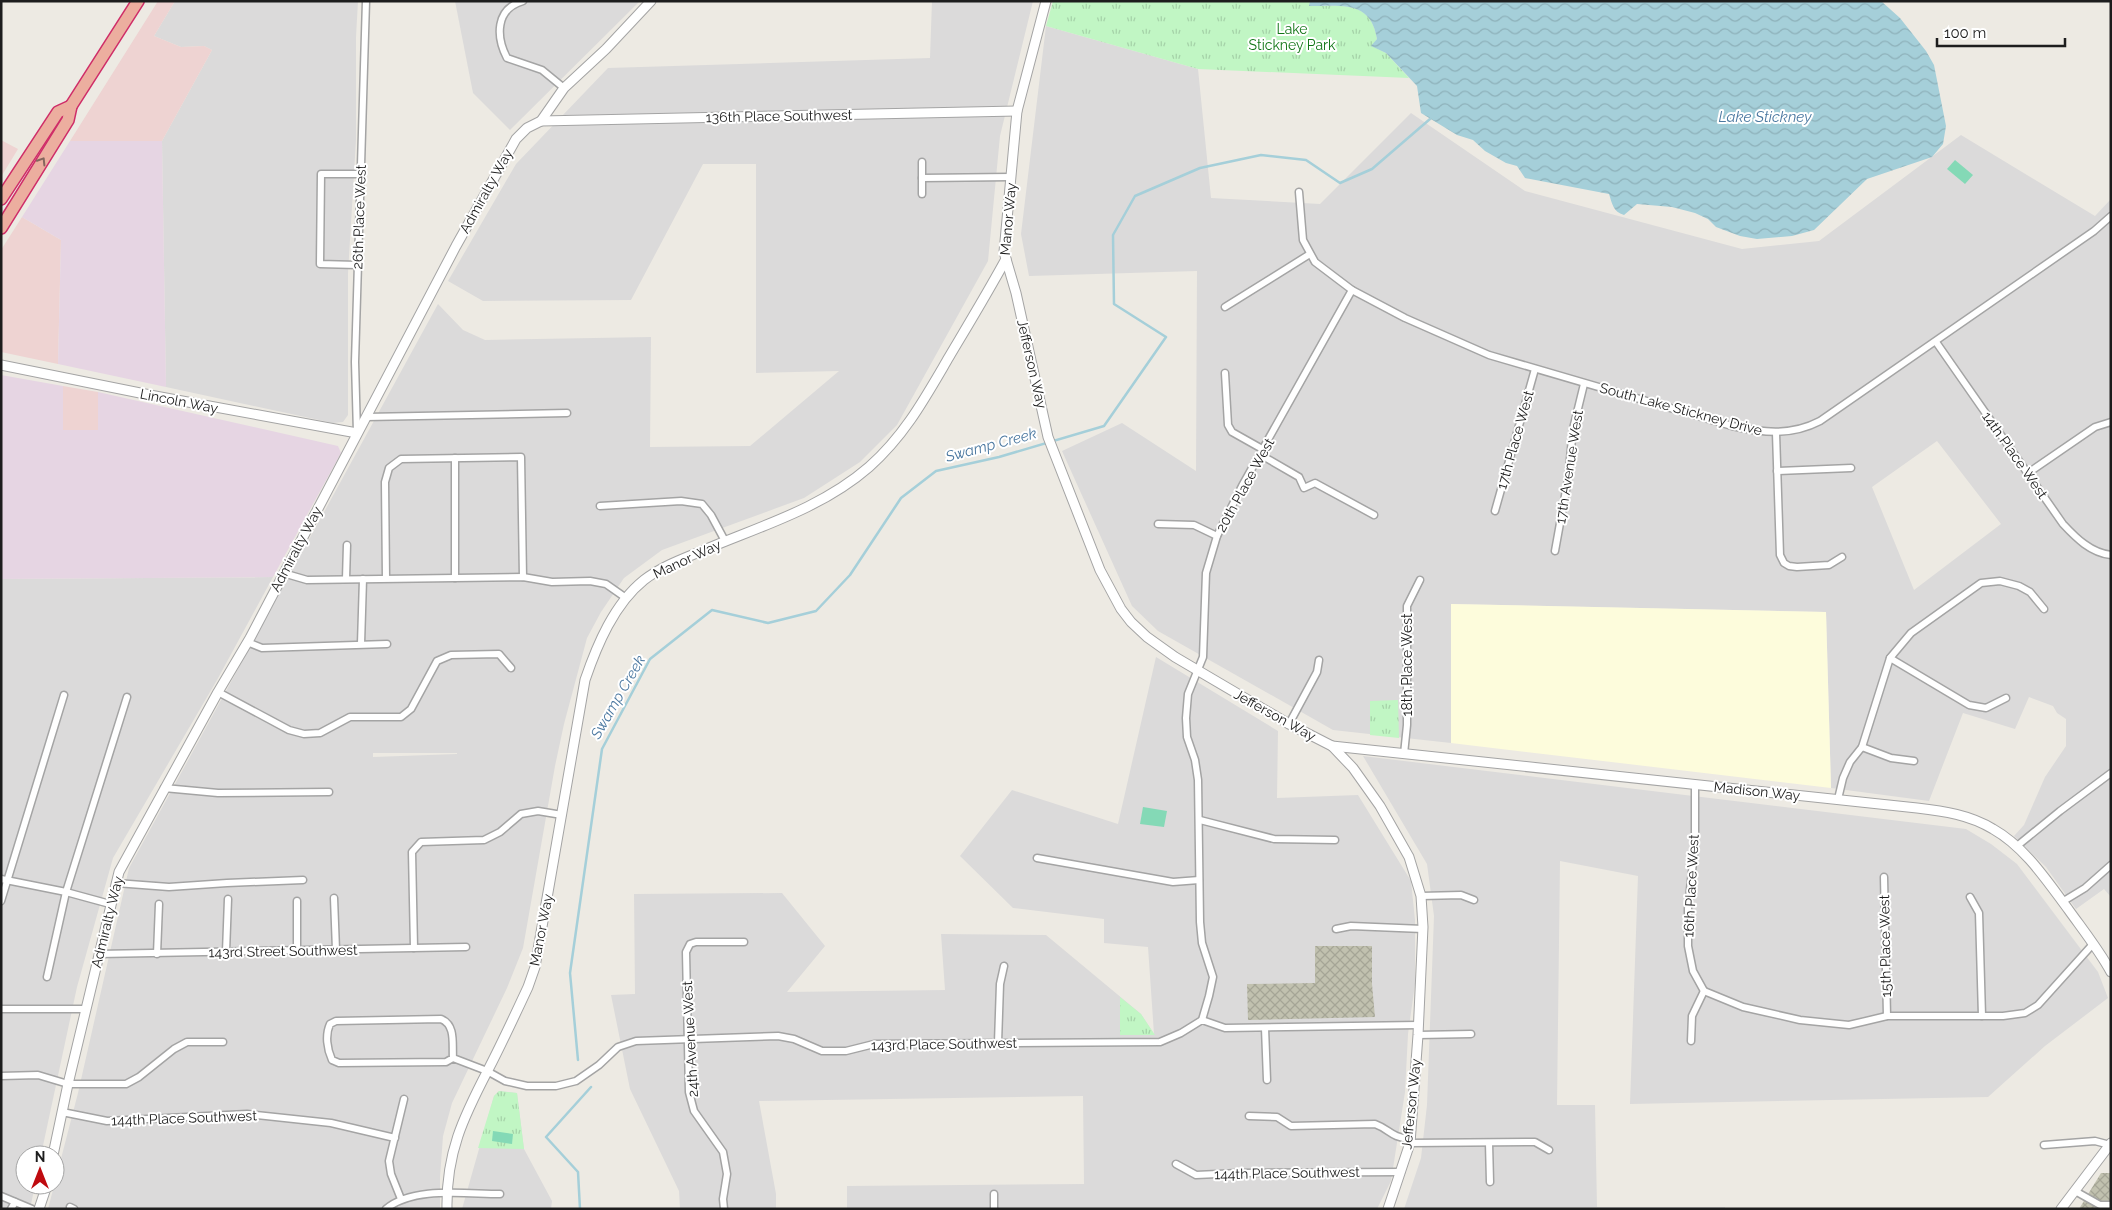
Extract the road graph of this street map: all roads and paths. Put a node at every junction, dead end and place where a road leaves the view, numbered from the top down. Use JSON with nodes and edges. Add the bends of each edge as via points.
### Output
{"nodes":[{"id":1,"x":138,"y":1,"type":"edge"},
{"id":2,"x":366,"y":1,"type":"edge"},
{"id":3,"x":523,"y":1,"type":"edge"},
{"id":4,"x":651,"y":1,"type":"edge"},
{"id":5,"x":1046,"y":1,"type":"edge"},
{"id":6,"x":564,"y":88,"type":"junction"},
{"id":7,"x":71,"y":106,"type":"junction"},
{"id":8,"x":1017,"y":111,"type":"junction"},
{"id":9,"x":541,"y":122,"type":"junction"},
{"id":10,"x":922,"y":162,"type":"dead end"},
{"id":11,"x":17,"y":173,"type":"junction"},
{"id":12,"x":360,"y":174,"type":"junction"},
{"id":13,"x":1011,"y":177,"type":"junction"},
{"id":14,"x":922,"y":178,"type":"junction"},
{"id":15,"x":1299,"y":192,"type":"dead end"},
{"id":16,"x":922,"y":194,"type":"dead end"},
{"id":17,"x":1,"y":199,"type":"edge"},
{"id":18,"x":2111,"y":216,"type":"edge"},
{"id":19,"x":4,"y":223,"type":"edge"},
{"id":20,"x":1310,"y":254,"type":"junction"},
{"id":21,"x":1006,"y":259,"type":"junction"},
{"id":22,"x":358,"y":265,"type":"junction"},
{"id":23,"x":1352,"y":290,"type":"junction"},
{"id":24,"x":1226,"y":307,"type":"dead end"},
{"id":25,"x":1936,"y":342,"type":"junction"},
{"id":26,"x":1,"y":365,"type":"edge"},
{"id":27,"x":1535,"y":369,"type":"junction"},
{"id":28,"x":1225,"y":373,"type":"dead end"},
{"id":29,"x":1584,"y":384,"type":"junction"},
{"id":30,"x":567,"y":413,"type":"dead end"},
{"id":31,"x":366,"y":417,"type":"junction"},
{"id":32,"x":2111,"y":422,"type":"edge"},
{"id":33,"x":357,"y":433,"type":"junction"},
{"id":34,"x":1776,"y":433,"type":"junction"},
{"id":35,"x":1262,"y":452,"type":"junction"},
{"id":36,"x":455,"y":458,"type":"junction"},
{"id":37,"x":1851,"y":468,"type":"dead end"},
{"id":38,"x":1778,"y":471,"type":"junction"},
{"id":39,"x":2028,"y":473,"type":"junction"},
{"id":40,"x":600,"y":506,"type":"dead end"},
{"id":41,"x":1495,"y":511,"type":"dead end"},
{"id":42,"x":1374,"y":515,"type":"dead end"},
{"id":43,"x":1158,"y":524,"type":"dead end"},
{"id":44,"x":1217,"y":536,"type":"junction"},
{"id":45,"x":725,"y":541,"type":"junction"},
{"id":46,"x":347,"y":544,"type":"dead end"},
{"id":47,"x":1555,"y":550,"type":"dead end"},
{"id":48,"x":2109,"y":554,"type":"edge"},
{"id":49,"x":1842,"y":557,"type":"dead end"},
{"id":50,"x":283,"y":573,"type":"junction"},
{"id":51,"x":523,"y":577,"type":"junction"},
{"id":52,"x":386,"y":578,"type":"junction"},
{"id":53,"x":455,"y":578,"type":"junction"},
{"id":54,"x":346,"y":579,"type":"junction"},
{"id":55,"x":363,"y":579,"type":"junction"},
{"id":56,"x":1420,"y":580,"type":"dead end"},
{"id":57,"x":626,"y":598,"type":"junction"},
{"id":58,"x":2044,"y":609,"type":"dead end"},
{"id":59,"x":247,"y":642,"type":"junction"},
{"id":60,"x":361,"y":644,"type":"junction"},
{"id":61,"x":387,"y":644,"type":"dead end"},
{"id":62,"x":1890,"y":658,"type":"junction"},
{"id":63,"x":1319,"y":660,"type":"dead end"},
{"id":64,"x":511,"y":668,"type":"dead end"},
{"id":65,"x":1197,"y":671,"type":"junction"},
{"id":66,"x":218,"y":692,"type":"junction"},
{"id":67,"x":64,"y":695,"type":"dead end"},
{"id":68,"x":127,"y":697,"type":"dead end"},
{"id":69,"x":2006,"y":698,"type":"dead end"},
{"id":70,"x":1290,"y":724,"type":"junction"},
{"id":71,"x":1332,"y":746,"type":"junction"},
{"id":72,"x":1862,"y":746,"type":"junction"},
{"id":73,"x":1404,"y":754,"type":"junction"},
{"id":74,"x":1914,"y":761,"type":"dead end"},
{"id":75,"x":2111,"y":773,"type":"edge"},
{"id":76,"x":1694,"y":785,"type":"junction"},
{"id":77,"x":164,"y":788,"type":"junction"},
{"id":78,"x":329,"y":792,"type":"dead end"},
{"id":79,"x":1838,"y":799,"type":"junction"},
{"id":80,"x":562,"y":815,"type":"junction"},
{"id":81,"x":1200,"y":820,"type":"junction"},
{"id":82,"x":1335,"y":840,"type":"dead end"},
{"id":83,"x":2017,"y":846,"type":"junction"},
{"id":84,"x":1037,"y":858,"type":"dead end"},
{"id":85,"x":2111,"y":866,"type":"edge"},
{"id":86,"x":1884,"y":877,"type":"dead end"},
{"id":87,"x":4,"y":880,"type":"edge"},
{"id":88,"x":303,"y":880,"type":"dead end"},
{"id":89,"x":1199,"y":880,"type":"junction"},
{"id":90,"x":116,"y":883,"type":"junction"},
{"id":91,"x":66,"y":892,"type":"junction"},
{"id":92,"x":1421,"y":896,"type":"junction"},
{"id":93,"x":1970,"y":897,"type":"dead end"},
{"id":94,"x":334,"y":898,"type":"dead end"},
{"id":95,"x":228,"y":899,"type":"dead end"},
{"id":96,"x":1474,"y":900,"type":"dead end"},
{"id":97,"x":1,"y":901,"type":"edge"},
{"id":98,"x":298,"y":901,"type":"dead end"},
{"id":99,"x":2062,"y":902,"type":"junction"},
{"id":100,"x":110,"y":904,"type":"junction"},
{"id":101,"x":159,"y":904,"type":"dead end"},
{"id":102,"x":1336,"y":929,"type":"dead end"},
{"id":103,"x":1423,"y":929,"type":"junction"},
{"id":104,"x":744,"y":942,"type":"dead end"},
{"id":105,"x":2093,"y":944,"type":"junction"},
{"id":106,"x":466,"y":947,"type":"dead end"},
{"id":107,"x":414,"y":948,"type":"junction"},
{"id":108,"x":336,"y":950,"type":"junction"},
{"id":109,"x":298,"y":951,"type":"junction"},
{"id":110,"x":226,"y":952,"type":"junction"},
{"id":111,"x":99,"y":954,"type":"junction"},
{"id":112,"x":157,"y":954,"type":"junction"},
{"id":113,"x":1004,"y":966,"type":"dead end"},
{"id":114,"x":2111,"y":972,"type":"edge"},
{"id":115,"x":47,"y":977,"type":"dead end"},
{"id":116,"x":1704,"y":991,"type":"junction"},
{"id":117,"x":1,"y":1009,"type":"edge"},
{"id":118,"x":85,"y":1009,"type":"junction"},
{"id":119,"x":1887,"y":1016,"type":"junction"},
{"id":120,"x":1982,"y":1016,"type":"junction"},
{"id":121,"x":1202,"y":1020,"type":"junction"},
{"id":122,"x":1418,"y":1025,"type":"junction"},
{"id":123,"x":1265,"y":1028,"type":"junction"},
{"id":124,"x":1471,"y":1034,"type":"dead end"},
{"id":125,"x":1418,"y":1035,"type":"junction"},
{"id":126,"x":688,"y":1038,"type":"junction"},
{"id":127,"x":1691,"y":1041,"type":"dead end"},
{"id":128,"x":223,"y":1042,"type":"dead end"},
{"id":129,"x":998,"y":1043,"type":"junction"},
{"id":130,"x":453,"y":1058,"type":"junction"},
{"id":131,"x":487,"y":1071,"type":"junction"},
{"id":132,"x":1,"y":1076,"type":"edge"},
{"id":133,"x":1267,"y":1080,"type":"dead end"},
{"id":134,"x":68,"y":1084,"type":"junction"},
{"id":135,"x":404,"y":1099,"type":"dead end"},
{"id":136,"x":62,"y":1112,"type":"junction"},
{"id":137,"x":1249,"y":1116,"type":"dead end"},
{"id":138,"x":395,"y":1138,"type":"junction"},
{"id":139,"x":1410,"y":1141,"type":"junction"},
{"id":140,"x":1489,"y":1143,"type":"junction"},
{"id":141,"x":2110,"y":1144,"type":"edge"},
{"id":142,"x":55,"y":1145,"type":"edge"},
{"id":143,"x":2044,"y":1145,"type":"dead end"},
{"id":144,"x":1549,"y":1150,"type":"dead end"},
{"id":145,"x":1176,"y":1164,"type":"dead end"},
{"id":146,"x":1401,"y":1172,"type":"junction"},
{"id":147,"x":1490,"y":1182,"type":"dead end"},
{"id":148,"x":2075,"y":1191,"type":"junction"},
{"id":149,"x":447,"y":1194,"type":"junction"},
{"id":150,"x":500,"y":1194,"type":"dead end"},
{"id":151,"x":994,"y":1194,"type":"dead end"},
{"id":152,"x":44,"y":1195,"type":"edge"},
{"id":153,"x":1,"y":1196,"type":"edge"},
{"id":154,"x":402,"y":1198,"type":"junction"},
{"id":155,"x":15,"y":1202,"type":"junction"},
{"id":156,"x":2111,"y":1205,"type":"edge"},
{"id":157,"x":12,"y":1209,"type":"edge"},
{"id":158,"x":32,"y":1209,"type":"edge"},
{"id":159,"x":39,"y":1209,"type":"edge"},
{"id":160,"x":386,"y":1209,"type":"edge"},
{"id":161,"x":447,"y":1209,"type":"edge"},
{"id":162,"x":724,"y":1209,"type":"edge"},
{"id":163,"x":994,"y":1209,"type":"edge"},
{"id":164,"x":1388,"y":1209,"type":"edge"},
{"id":165,"x":2061,"y":1209,"type":"edge"}],
"edges":[{"from":1,"to":7,"type":"highway"},
{"from":2,"to":12,"type":"street","name":"26th Place West"},
{"from":3,"to":6,"type":"street","via":[[507,10],[501,20],[498,33],[506,58],[542,70]]},
{"from":4,"to":6,"type":"street","name":"Admiralty Way"},
{"from":5,"to":8,"type":"street","name":"Manor Way"},
{"from":6,"to":9,"type":"street","name":"Admiralty Way"},
{"from":7,"to":11,"type":"highway","via":[[58,112]]},
{"from":19,"to":7,"type":"highway","one_way":true,"via":[[68,120]]},
{"from":8,"to":9,"type":"street","name":"136th Place Southwest"},
{"from":8,"to":13,"type":"street","name":"Manor Way"},
{"from":9,"to":31,"type":"street","name":"Admiralty Way","via":[[527,128],[503,160]]},
{"from":10,"to":14,"type":"street"},
{"from":11,"to":17,"type":"highway"},
{"from":11,"to":19,"type":"highway","via":[[18,190]]},
{"from":12,"to":22,"type":"street","name":"26th Place West"},
{"from":12,"to":22,"type":"street","via":[[321,174],[320,264]]},
{"from":13,"to":14,"type":"street"},
{"from":13,"to":21,"type":"street","name":"Manor Way"},
{"from":14,"to":16,"type":"street"},
{"from":15,"to":20,"type":"street","name":"South Lake Stickney Drive","via":[[1303,240]]},
{"from":18,"to":25,"type":"street","name":"South Lake Stickney Drive"},
{"from":20,"to":23,"type":"street","name":"South Lake Stickney Drive","via":[[1315,262]]},
{"from":20,"to":24,"type":"street"},
{"from":21,"to":45,"type":"street","name":"Manor Way","via":[[913,419],[870,467],[842,488],[800,511]]},
{"from":21,"to":65,"type":"street","name":"Jefferson Way","via":[[1048,437],[1100,570],[1131,622],[1147,637]]},
{"from":22,"to":33,"type":"street","name":"26th Place West"},
{"from":23,"to":27,"type":"street","name":"South Lake Stickney Drive","via":[[1405,318],[1489,355]]},
{"from":23,"to":35,"type":"street","name":"20th Place West"},
{"from":25,"to":34,"type":"street","name":"South Lake Stickney Drive","via":[[1820,421],[1797,430]]},
{"from":25,"to":39,"type":"street","name":"14th Place West"},
{"from":26,"to":33,"type":"street","name":"Lincoln Way"},
{"from":27,"to":29,"type":"street","name":"South Lake Stickney Drive"},
{"from":27,"to":41,"type":"street","name":"17th Place West"},
{"from":28,"to":35,"type":"street","via":[[1228,425],[1232,432]]},
{"from":29,"to":34,"type":"street","name":"South Lake Stickney Drive","via":[[1732,426]]},
{"from":29,"to":47,"type":"street","name":"17th Avenue West"},
{"from":30,"to":31,"type":"street"},
{"from":31,"to":33,"type":"street","name":"Admiralty Way"},
{"from":32,"to":39,"type":"street","via":[[2095,428]]},
{"from":33,"to":50,"type":"street","name":"Admiralty Way"},
{"from":34,"to":38,"type":"street"},
{"from":35,"to":42,"type":"street","via":[[1299,477],[1304,488],[1315,483]]},
{"from":35,"to":44,"type":"street","name":"20th Place West"},
{"from":36,"to":51,"type":"street","via":[[521,457]]},
{"from":36,"to":52,"type":"street","via":[[401,459],[389,468],[385,482]]},
{"from":36,"to":53,"type":"street"},
{"from":37,"to":38,"type":"street"},
{"from":38,"to":49,"type":"street","via":[[1780,555],[1784,563],[1798,567],[1829,565]]},
{"from":39,"to":48,"type":"street","name":"14th Place West","via":[[2076,539]]},
{"from":40,"to":45,"type":"street","via":[[681,501],[702,504],[712,515]]},
{"from":43,"to":44,"type":"street","via":[[1194,525]]},
{"from":44,"to":65,"type":"street","name":"20th Place West","via":[[1206,573],[1205,638],[1203,657]]},
{"from":45,"to":57,"type":"street","name":"Manor Way","via":[[666,566],[643,581]]},
{"from":46,"to":54,"type":"street"},
{"from":50,"to":54,"type":"street","via":[[307,580]]},
{"from":50,"to":59,"type":"street","name":"Admiralty Way"},
{"from":51,"to":53,"type":"street"},
{"from":51,"to":57,"type":"street","via":[[552,582],[606,584]]},
{"from":52,"to":53,"type":"street"},
{"from":52,"to":55,"type":"street"},
{"from":54,"to":55,"type":"street"},
{"from":55,"to":60,"type":"street"},
{"from":56,"to":73,"type":"street","name":"18th Place West","via":[[1407,606]]},
{"from":57,"to":80,"type":"street","name":"Manor Way","via":[[605,631],[585,680]]},
{"from":58,"to":62,"type":"street","via":[[2030,592],[2019,586],[2000,581],[1981,584],[1911,633]]},
{"from":59,"to":60,"type":"street","via":[[262,648]]},
{"from":59,"to":66,"type":"street","name":"Admiralty Way"},
{"from":60,"to":61,"type":"street"},
{"from":62,"to":69,"type":"street","via":[[1969,705],[1986,708]]},
{"from":62,"to":72,"type":"street"},
{"from":63,"to":70,"type":"street","via":[[1317,672]]},
{"from":64,"to":66,"type":"street","via":[[499,654],[451,655],[437,661],[411,709],[401,717],[350,717],[320,733],[304,734],[289,730]]},
{"from":65,"to":70,"type":"street","name":"Jefferson Way"},
{"from":65,"to":81,"type":"street","name":"20th Place West","via":[[1188,694],[1186,718],[1187,737],[1198,780]]},
{"from":66,"to":77,"type":"street","name":"Admiralty Way"},
{"from":67,"to":87,"type":"street"},
{"from":68,"to":91,"type":"street"},
{"from":70,"to":71,"type":"street","name":"Jefferson Way"},
{"from":71,"to":73,"type":"street","name":"Madison Way"},
{"from":71,"to":92,"type":"street","name":"Jefferson Way","via":[[1353,768],[1397,833],[1409,857]]},
{"from":72,"to":74,"type":"street","via":[[1886,757]]},
{"from":72,"to":79,"type":"street","via":[[1850,762]]},
{"from":73,"to":76,"type":"street","name":"Madison Way"},
{"from":75,"to":83,"type":"street"},
{"from":76,"to":79,"type":"street","name":"Madison Way"},
{"from":76,"to":116,"type":"street","name":"16th Place West","via":[[1688,946],[1693,972]]},
{"from":77,"to":78,"type":"street","via":[[218,793]]},
{"from":77,"to":90,"type":"street","name":"Admiralty Way","via":[[118,872]]},
{"from":79,"to":83,"type":"street","name":"Madison Way","via":[[1955,814],[1990,827]]},
{"from":80,"to":107,"type":"street","via":[[538,811],[521,814],[500,832],[484,840],[421,842],[412,852]]},
{"from":80,"to":131,"type":"street","name":"Manor Way","via":[[535,967]]},
{"from":81,"to":82,"type":"street","via":[[1274,839]]},
{"from":81,"to":89,"type":"street","name":"20th Place West"},
{"from":83,"to":99,"type":"street","name":"Madison Way"},
{"from":84,"to":89,"type":"street","via":[[1173,882]]},
{"from":85,"to":99,"type":"street"},
{"from":86,"to":119,"type":"street","name":"15th Place West"},
{"from":87,"to":91,"type":"street"},
{"from":87,"to":97,"type":"street"},
{"from":88,"to":90,"type":"street","via":[[169,887]]},
{"from":89,"to":121,"type":"street","name":"20th Place West","via":[[1202,943],[1212,977]]},
{"from":90,"to":100,"type":"street","name":"Admiralty Way"},
{"from":91,"to":100,"type":"street"},
{"from":91,"to":115,"type":"street"},
{"from":92,"to":96,"type":"street","via":[[1461,895]]},
{"from":92,"to":103,"type":"street","name":"Jefferson Way"},
{"from":93,"to":120,"type":"street","via":[[1979,913]]},
{"from":94,"to":108,"type":"street"},
{"from":95,"to":110,"type":"street"},
{"from":98,"to":109,"type":"street"},
{"from":99,"to":105,"type":"street","name":"Madison Way"},
{"from":100,"to":111,"type":"street","name":"Admiralty Way"},
{"from":101,"to":112,"type":"street"},
{"from":102,"to":103,"type":"street","via":[[1351,926]]},
{"from":103,"to":122,"type":"street","name":"Jefferson Way"},
{"from":104,"to":126,"type":"street","name":"24th Avenue West","via":[[696,942],[687,948]]},
{"from":105,"to":114,"type":"street","name":"Madison Way"},
{"from":105,"to":120,"type":"street","via":[[2038,1005],[2024,1013]]},
{"from":106,"to":107,"type":"street","name":"143rd Street Southwest"},
{"from":107,"to":108,"type":"street","name":"143rd Street Southwest"},
{"from":108,"to":109,"type":"street","name":"143rd Street Southwest"},
{"from":109,"to":110,"type":"street","name":"143rd Street Southwest"},
{"from":110,"to":112,"type":"street","name":"143rd Street Southwest"},
{"from":111,"to":112,"type":"street","name":"143rd Street Southwest"},
{"from":111,"to":118,"type":"street","name":"Admiralty Way"},
{"from":113,"to":129,"type":"street","via":[[1000,984]]},
{"from":116,"to":119,"type":"street","via":[[1743,1007],[1800,1020],[1849,1025]]},
{"from":116,"to":127,"type":"street","via":[[1692,1016]]},
{"from":117,"to":118,"type":"street"},
{"from":118,"to":134,"type":"street","name":"Admiralty Way"},
{"from":119,"to":120,"type":"street"},
{"from":121,"to":123,"type":"street","via":[[1225,1028]]},
{"from":121,"to":129,"type":"street","name":"143rd Place Southwest","via":[[1160,1042]]},
{"from":122,"to":123,"type":"street"},
{"from":122,"to":125,"type":"street","name":"Jefferson Way"},
{"from":123,"to":133,"type":"street"},
{"from":124,"to":125,"type":"street"},
{"from":125,"to":139,"type":"street","name":"Jefferson Way"},
{"from":126,"to":129,"type":"street","name":"143rd Place Southwest","via":[[778,1036],[822,1051],[846,1051],[874,1044]]},
{"from":126,"to":131,"type":"street","name":"143rd Place Southwest","via":[[636,1041],[618,1047],[576,1081],[556,1086],[526,1086],[505,1081]]},
{"from":126,"to":162,"type":"street","name":"24th Avenue West","via":[[694,1111],[723,1152],[727,1174]]},
{"from":128,"to":134,"type":"street","via":[[187,1042],[126,1084]]},
{"from":130,"to":130,"type":"street","via":[[452,1028],[441,1020],[336,1021],[330,1024],[327,1036],[332,1060],[339,1063],[446,1062]]},
{"from":130,"to":131,"type":"street","name":"143rd Place Southwest"},
{"from":131,"to":149,"type":"street","name":"Manor Way","via":[[456,1137]]},
{"from":132,"to":134,"type":"street","via":[[38,1075]]},
{"from":134,"to":136,"type":"street","name":"Admiralty Way"},
{"from":135,"to":138,"type":"street"},
{"from":136,"to":138,"type":"street","name":"144th Place Southwest","via":[[107,1121],[248,1114],[331,1123]]},
{"from":136,"to":142,"type":"street","name":"Admiralty Way"},
{"from":137,"to":139,"type":"street","via":[[1277,1117],[1291,1126],[1375,1124],[1394,1137]]},
{"from":138,"to":154,"type":"street","via":[[389,1161]]},
{"from":139,"to":140,"type":"street"},
{"from":139,"to":146,"type":"street","name":"Jefferson Way"},
{"from":140,"to":144,"type":"street","via":[[1535,1142]]},
{"from":140,"to":147,"type":"street"},
{"from":141,"to":143,"type":"street","via":[[2096,1141]]},
{"from":141,"to":148,"type":"street"},
{"from":145,"to":146,"type":"street","name":"144th Place Southwest","via":[[1196,1175]]},
{"from":146,"to":164,"type":"street","name":"Jefferson Way"},
{"from":148,"to":156,"type":"street","via":[[2100,1205]]},
{"from":148,"to":165,"type":"street"},
{"from":149,"to":150,"type":"street"},
{"from":149,"to":154,"type":"street"},
{"from":149,"to":161,"type":"street","name":"Manor Way"},
{"from":151,"to":163,"type":"street"},
{"from":152,"to":159,"type":"street"},
{"from":153,"to":155,"type":"street"},
{"from":154,"to":160,"type":"street"},
{"from":155,"to":157,"type":"street"},
{"from":155,"to":158,"type":"street"}]}
